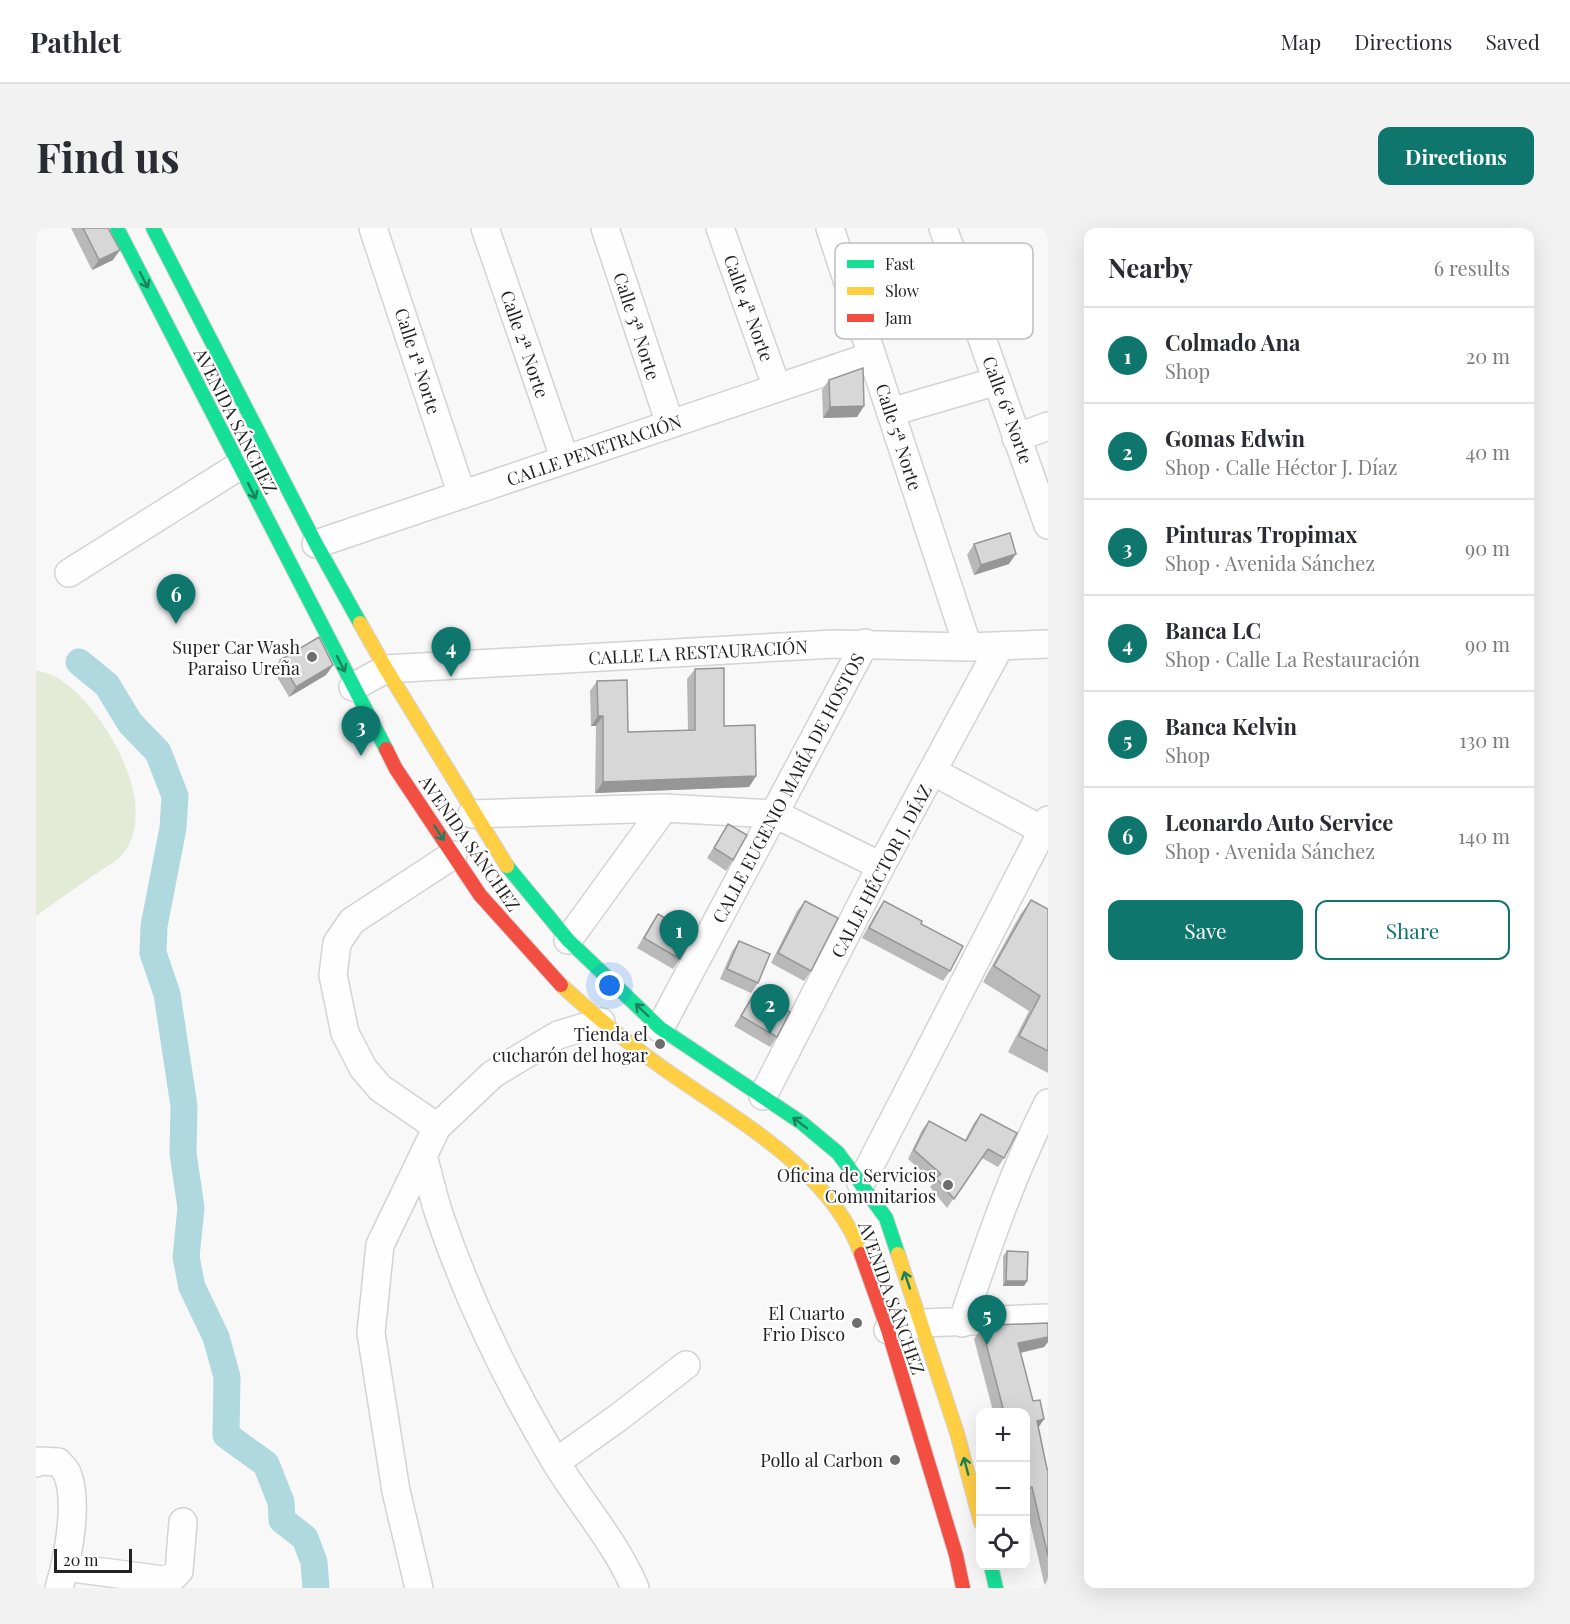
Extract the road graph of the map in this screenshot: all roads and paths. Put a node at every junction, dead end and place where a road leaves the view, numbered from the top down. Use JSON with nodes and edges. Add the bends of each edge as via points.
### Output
{"nodes":[{"id":1,"x":117,"y":228,"type":"edge"},
{"id":2,"x":153,"y":228,"type":"edge"},
{"id":3,"x":373,"y":228,"type":"edge"},
{"id":4,"x":485,"y":228,"type":"edge"},
{"id":5,"x":605,"y":228,"type":"edge"},
{"id":6,"x":720,"y":228,"type":"edge"},
{"id":7,"x":830,"y":228,"type":"edge"},
{"id":8,"x":943,"y":228,"type":"edge"},
{"id":9,"x":835,"y":243,"type":"edge"},
{"id":10,"x":948,"y":243,"type":"edge"},
{"id":11,"x":866,"y":339,"type":"edge"},
{"id":12,"x":982,"y":339,"type":"edge"},
{"id":13,"x":872,"y":356,"type":"junction"},
{"id":14,"x":997,"y":381,"type":"junction"},
{"id":15,"x":777,"y":388,"type":"junction"},
{"id":16,"x":891,"y":412,"type":"junction"},
{"id":17,"x":670,"y":424,"type":"junction"},
{"id":18,"x":1048,"y":426,"type":"edge"},
{"id":19,"x":1016,"y":438,"type":"junction"},
{"id":20,"x":565,"y":460,"type":"junction"},
{"id":21,"x":239,"y":466,"type":"junction"},
{"id":22,"x":462,"y":495,"type":"junction"},
{"id":23,"x":1048,"y":525,"type":"edge"},
{"id":24,"x":316,"y":544,"type":"junction"},
{"id":25,"x":69,"y":573,"type":"dead end"},
{"id":26,"x":865,"y":643,"type":"junction"},
{"id":27,"x":1048,"y":644,"type":"edge"},
{"id":28,"x":1000,"y":646,"type":"junction"},
{"id":29,"x":968,"y":647,"type":"junction"},
{"id":30,"x":386,"y":669,"type":"junction"},
{"id":31,"x":353,"y":687,"type":"junction"},
{"id":32,"x":933,"y":772,"type":"junction"},
{"id":33,"x":664,"y":808,"type":"junction"},
{"id":34,"x":472,"y":814,"type":"junction"},
{"id":35,"x":775,"y":814,"type":"junction"},
{"id":36,"x":1046,"y":828,"type":"edge"},
{"id":37,"x":453,"y":855,"type":"junction"},
{"id":38,"x":881,"y":866,"type":"junction"},
{"id":39,"x":568,"y":940,"type":"junction"},
{"id":40,"x":601,"y":1022,"type":"junction"},
{"id":41,"x":660,"y":1028,"type":"junction"},
{"id":42,"x":763,"y":1096,"type":"junction"},
{"id":43,"x":1048,"y":1103,"type":"edge"},
{"id":44,"x":437,"y":1126,"type":"junction"},
{"id":45,"x":1037,"y":1147,"type":"edge"},
{"id":46,"x":423,"y":1156,"type":"junction"},
{"id":47,"x":861,"y":1182,"type":"junction"},
{"id":48,"x":1048,"y":1318,"type":"edge"},
{"id":49,"x":922,"y":1323,"type":"junction"},
{"id":50,"x":962,"y":1323,"type":"junction"},
{"id":51,"x":888,"y":1330,"type":"junction"},
{"id":52,"x":686,"y":1365,"type":"dead end"},
{"id":53,"x":556,"y":1462,"type":"junction"},
{"id":54,"x":36,"y":1463,"type":"edge"},
{"id":55,"x":979,"y":1516,"type":"edge"},
{"id":56,"x":183,"y":1522,"type":"dead end"},
{"id":57,"x":992,"y":1570,"type":"edge"},
{"id":58,"x":62,"y":1577,"type":"edge"},
{"id":59,"x":419,"y":1588,"type":"edge"},
{"id":60,"x":635,"y":1588,"type":"edge"},
{"id":61,"x":963,"y":1588,"type":"edge"},
{"id":62,"x":996,"y":1588,"type":"edge"}],
"edges":[{"from":1,"to":21,"type":"street","name":"AVENIDA SÁNCHEZ","one_way":true},
{"from":2,"to":24,"type":"street","name":"AVENIDA SÁNCHEZ"},
{"from":3,"to":22,"type":"street","name":"Calle 1ª Norte"},
{"from":4,"to":20,"type":"street","name":"Calle 2ª Norte"},
{"from":5,"to":17,"type":"street","name":"Calle 3ª Norte"},
{"from":6,"to":15,"type":"street","name":"Calle 4ª Norte"},
{"from":7,"to":9,"type":"street","name":"Calle 5ª Norte"},
{"from":8,"to":10,"type":"street","name":"Calle 6ª Norte"},
{"from":11,"to":13,"type":"street","name":"Calle 5ª Norte"},
{"from":12,"to":14,"type":"street","name":"Calle 6ª Norte"},
{"from":13,"to":15,"type":"street","name":"CALLE PENETRACIÓN"},
{"from":13,"to":16,"type":"street","name":"Calle 5ª Norte"},
{"from":14,"to":16,"type":"street"},
{"from":14,"to":19,"type":"street","name":"Calle 6ª Norte"},
{"from":15,"to":17,"type":"street","name":"CALLE PENETRACIÓN"},
{"from":16,"to":29,"type":"street","name":"Calle 5ª Norte"},
{"from":17,"to":20,"type":"street","name":"CALLE PENETRACIÓN"},
{"from":18,"to":19,"type":"street"},
{"from":19,"to":23,"type":"street","name":"Calle 6ª Norte"},
{"from":20,"to":22,"type":"street","name":"CALLE PENETRACIÓN"},
{"from":21,"to":25,"type":"street"},
{"from":21,"to":31,"type":"street","name":"AVENIDA SÁNCHEZ","one_way":true},
{"from":22,"to":24,"type":"street","name":"CALLE PENETRACIÓN"},
{"from":24,"to":30,"type":"street","name":"AVENIDA SÁNCHEZ"},
{"from":26,"to":29,"type":"street","name":"CALLE LA RESTAURACIÓN"},
{"from":26,"to":30,"type":"street","name":"CALLE LA RESTAURACIÓN"},
{"from":26,"to":35,"type":"street","name":"CALLE EUGENIO MARÍA DE HOSTOS"},
{"from":27,"to":28,"type":"street","name":"CALLE LA RESTAURACIÓN"},
{"from":28,"to":29,"type":"street","name":"CALLE LA RESTAURACIÓN"},
{"from":28,"to":32,"type":"street","name":"CALLE HÉCTOR J. DÍAZ"},
{"from":30,"to":31,"type":"street","name":"CALLE LA RESTAURACIÓN"},
{"from":30,"to":34,"type":"street","name":"AVENIDA SÁNCHEZ"},
{"from":31,"to":37,"type":"street","name":"AVENIDA SÁNCHEZ","one_way":true,"via":[[396,769]]},
{"from":32,"to":36,"type":"street"},
{"from":32,"to":38,"type":"street","name":"CALLE HÉCTOR J. DÍAZ"},
{"from":33,"to":34,"type":"street"},
{"from":33,"to":35,"type":"street"},
{"from":33,"to":39,"type":"street"},
{"from":34,"to":39,"type":"street","name":"AVENIDA SÁNCHEZ","via":[[500,858]]},
{"from":35,"to":38,"type":"street"},
{"from":35,"to":41,"type":"street","name":"CALLE EUGENIO MARÍA DE HOSTOS"},
{"from":36,"to":47,"type":"street"},
{"from":37,"to":40,"type":"street","name":"AVENIDA SÁNCHEZ","via":[[509,929]]},
{"from":37,"to":44,"type":"street","via":[[352,921],[337,943],[333,975],[345,1033],[363,1068],[381,1088]]},
{"from":38,"to":42,"type":"street","name":"CALLE HÉCTOR J. DÍAZ"},
{"from":41,"to":39,"type":"street","name":"AVENIDA SÁNCHEZ","one_way":true},
{"from":40,"to":44,"type":"street","via":[[558,1035],[494,1074]]},
{"from":40,"to":51,"type":"street","name":"AVENIDA SÁNCHEZ","via":[[776,1145],[804,1172],[854,1233]]},
{"from":41,"to":42,"type":"street","name":"AVENIDA SÁNCHEZ"},
{"from":47,"to":42,"type":"street","name":"AVENIDA SÁNCHEZ","one_way":true,"via":[[838,1153]]},
{"from":43,"to":45,"type":"street"},
{"from":44,"to":46,"type":"street"},
{"from":45,"to":50,"type":"street","via":[[998,1214]]},
{"from":46,"to":53,"type":"street","via":[[440,1217],[472,1298],[510,1379]]},
{"from":46,"to":59,"type":"street","via":[[380,1245],[371,1333],[396,1491]]},
{"from":49,"to":47,"type":"street","name":"AVENIDA SÁNCHEZ","one_way":true,"via":[[886,1218]]},
{"from":48,"to":50,"type":"street"},
{"from":49,"to":50,"type":"street"},
{"from":49,"to":51,"type":"street"},
{"from":55,"to":49,"type":"street","name":"AVENIDA SÁNCHEZ","one_way":true},
{"from":51,"to":61,"type":"street","name":"AVENIDA SÁNCHEZ"},
{"from":52,"to":53,"type":"street"},
{"from":53,"to":60,"type":"street","via":[[623,1561]]},
{"from":54,"to":58,"type":"street","via":[[58,1462],[66,1472],[71,1528]]},
{"from":56,"to":58,"type":"street","via":[[179,1571],[173,1577]]},
{"from":57,"to":62,"type":"street"}]}
